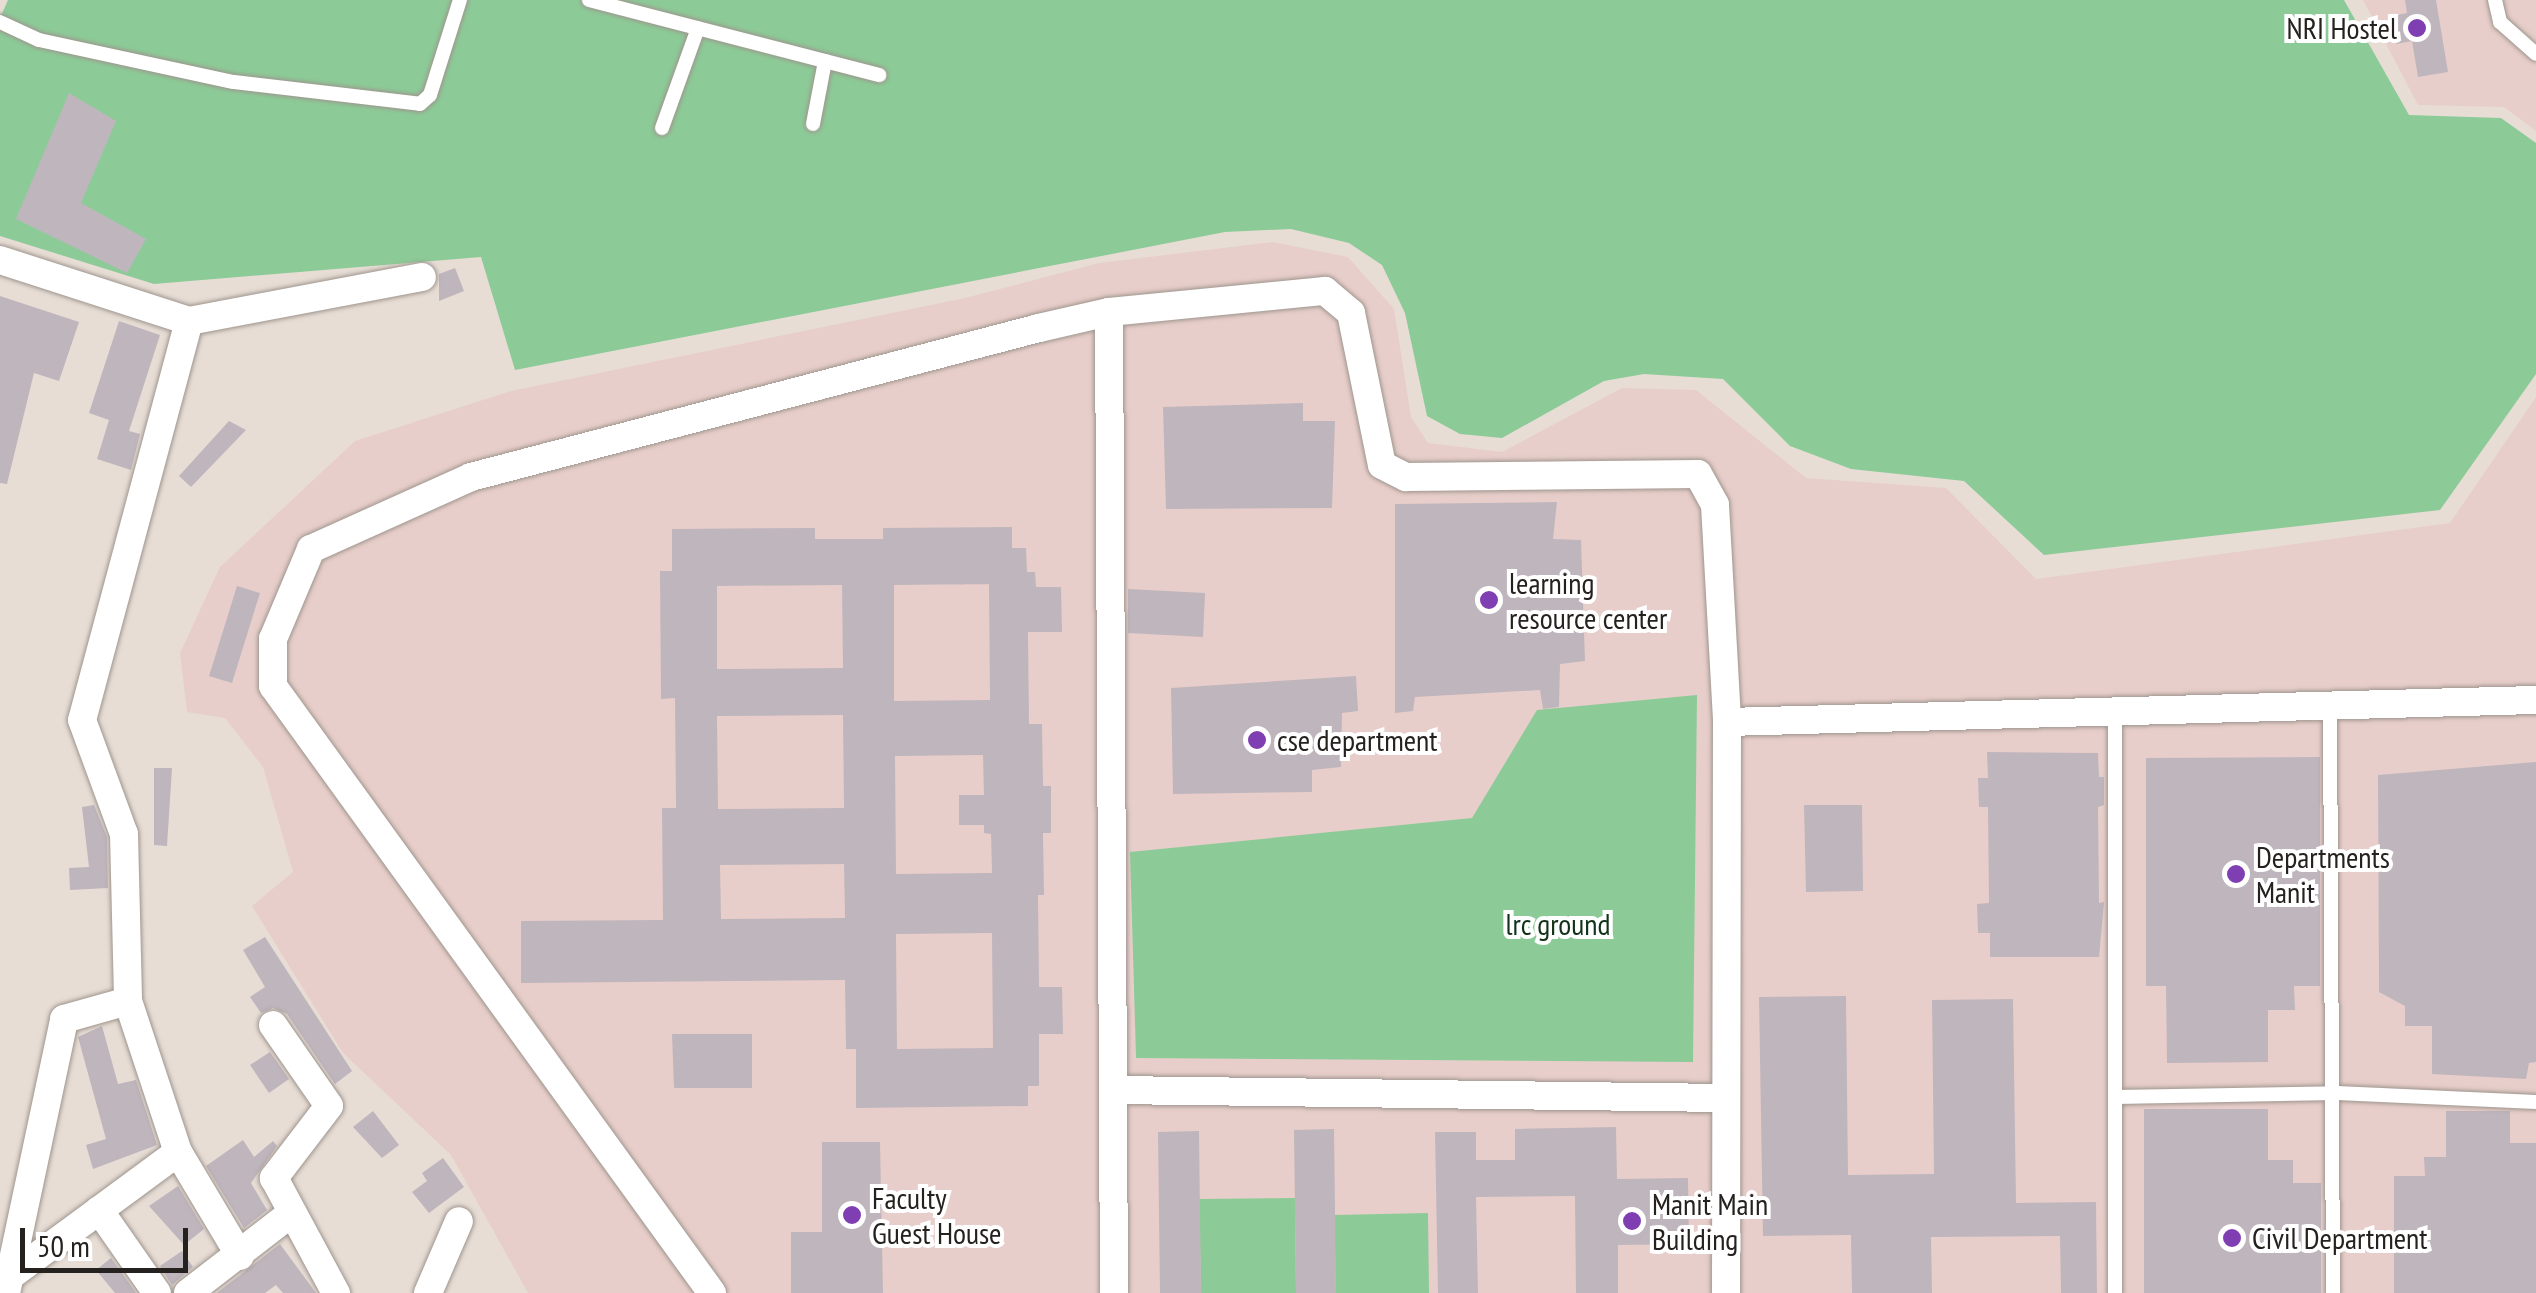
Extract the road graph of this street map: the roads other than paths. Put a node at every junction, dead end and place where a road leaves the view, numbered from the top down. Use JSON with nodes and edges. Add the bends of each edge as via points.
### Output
{"nodes":[{"id":1,"x":460,"y":0,"type":"edge"},
{"id":2,"x":589,"y":0,"type":"edge"},
{"id":3,"x":2495,"y":0,"type":"edge"},
{"id":4,"x":0,"y":22,"type":"edge"},
{"id":5,"x":698,"y":28,"type":"junction"},
{"id":6,"x":2536,"y":54,"type":"edge"},
{"id":7,"x":825,"y":61,"type":"junction"},
{"id":8,"x":879,"y":75,"type":"dead end"},
{"id":9,"x":813,"y":124,"type":"dead end"},
{"id":10,"x":662,"y":128,"type":"dead end"},
{"id":11,"x":0,"y":260,"type":"edge"},
{"id":12,"x":422,"y":277,"type":"dead end"},
{"id":13,"x":1109,"y":312,"type":"junction"},
{"id":14,"x":189,"y":321,"type":"junction"},
{"id":15,"x":2536,"y":700,"type":"edge"},
{"id":16,"x":2330,"y":704,"type":"junction"},
{"id":17,"x":2115,"y":710,"type":"junction"},
{"id":18,"x":1727,"y":722,"type":"junction"},
{"id":19,"x":128,"y":1001,"type":"junction"},
{"id":20,"x":273,"y":1025,"type":"dead end"},
{"id":21,"x":1114,"y":1090,"type":"junction"},
{"id":22,"x":2336,"y":1094,"type":"junction"},
{"id":23,"x":2114,"y":1097,"type":"junction"},
{"id":24,"x":1724,"y":1098,"type":"junction"},
{"id":25,"x":2536,"y":1102,"type":"edge"},
{"id":26,"x":178,"y":1152,"type":"junction"},
{"id":27,"x":99,"y":1210,"type":"junction"},
{"id":28,"x":289,"y":1215,"type":"junction"},
{"id":29,"x":459,"y":1221,"type":"dead end"},
{"id":30,"x":240,"y":1256,"type":"junction"},
{"id":31,"x":8,"y":1284,"type":"edge"},
{"id":32,"x":157,"y":1293,"type":"edge"},
{"id":33,"x":188,"y":1293,"type":"edge"},
{"id":34,"x":336,"y":1293,"type":"edge"},
{"id":35,"x":428,"y":1293,"type":"edge"},
{"id":36,"x":712,"y":1293,"type":"edge"},
{"id":37,"x":1114,"y":1293,"type":"edge"},
{"id":38,"x":1726,"y":1293,"type":"edge"},
{"id":39,"x":2114,"y":1293,"type":"edge"},
{"id":40,"x":2334,"y":1293,"type":"edge"}],
"edges":[{"from":1,"to":4,"type":"lane","via":[[430,96],[420,104],[234,82],[39,40]]},
{"from":2,"to":5,"type":"lane"},
{"from":3,"to":6,"type":"lane","via":[[2500,22]]},
{"from":5,"to":7,"type":"lane"},
{"from":5,"to":10,"type":"lane"},
{"from":7,"to":8,"type":"lane"},
{"from":7,"to":9,"type":"lane"},
{"from":11,"to":14,"type":"street"},
{"from":12,"to":14,"type":"street"},
{"from":13,"to":18,"type":"street","via":[[1325,291],[1351,312],[1382,466],[1406,477],[1698,474],[1715,505]]},
{"from":13,"to":21,"type":"street"},
{"from":13,"to":36,"type":"street","via":[[471,477],[311,549],[273,638],[273,686]]},
{"from":14,"to":19,"type":"street","via":[[82,720],[124,834]]},
{"from":15,"to":16,"type":"street"},
{"from":16,"to":17,"type":"street"},
{"from":16,"to":22,"type":"lane"},
{"from":17,"to":18,"type":"street"},
{"from":17,"to":23,"type":"lane"},
{"from":18,"to":24,"type":"street"},
{"from":19,"to":26,"type":"street"},
{"from":19,"to":31,"type":"street","via":[[64,1019]]},
{"from":20,"to":28,"type":"street","via":[[330,1111],[274,1178]]},
{"from":21,"to":24,"type":"street"},
{"from":21,"to":37,"type":"street"},
{"from":22,"to":23,"type":"lane"},
{"from":22,"to":25,"type":"lane"},
{"from":22,"to":40,"type":"lane"},
{"from":23,"to":39,"type":"lane"},
{"from":24,"to":38,"type":"street"},
{"from":26,"to":27,"type":"street"},
{"from":26,"to":30,"type":"street"},
{"from":27,"to":31,"type":"street"},
{"from":27,"to":32,"type":"street"},
{"from":28,"to":30,"type":"street"},
{"from":28,"to":34,"type":"street"},
{"from":29,"to":35,"type":"street"},
{"from":30,"to":33,"type":"street"}]}
